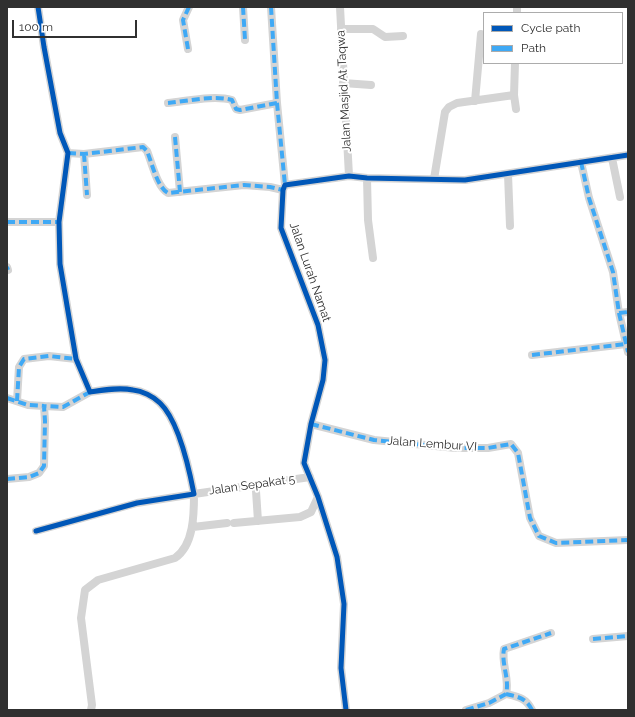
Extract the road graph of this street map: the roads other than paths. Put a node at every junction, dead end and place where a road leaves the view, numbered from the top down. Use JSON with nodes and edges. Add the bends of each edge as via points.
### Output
{"nodes":[{"id":1,"x":38,"y":7,"type":"edge"},
{"id":2,"x":189,"y":7,"type":"edge"},
{"id":3,"x":243,"y":7,"type":"edge"},
{"id":4,"x":271,"y":7,"type":"edge"},
{"id":5,"x":340,"y":7,"type":"edge"},
{"id":6,"x":341,"y":29,"type":"junction"},
{"id":7,"x":481,"y":34,"type":"dead end"},
{"id":8,"x":404,"y":36,"type":"dead end"},
{"id":9,"x":245,"y":40,"type":"dead end"},
{"id":10,"x":188,"y":49,"type":"dead end"},
{"id":11,"x":515,"y":64,"type":"edge"},
{"id":12,"x":343,"y":83,"type":"junction"},
{"id":13,"x":371,"y":85,"type":"dead end"},
{"id":14,"x":514,"y":95,"type":"junction"},
{"id":15,"x":475,"y":101,"type":"junction"},
{"id":16,"x":168,"y":103,"type":"dead end"},
{"id":17,"x":277,"y":103,"type":"junction"},
{"id":18,"x":516,"y":109,"type":"dead end"},
{"id":19,"x":175,"y":137,"type":"dead end"},
{"id":20,"x":68,"y":153,"type":"junction"},
{"id":21,"x":84,"y":154,"type":"junction"},
{"id":22,"x":628,"y":154,"type":"edge"},
{"id":23,"x":612,"y":158,"type":"junction"},
{"id":24,"x":581,"y":162,"type":"junction"},
{"id":25,"x":508,"y":174,"type":"junction"},
{"id":26,"x":349,"y":176,"type":"junction"},
{"id":27,"x":367,"y":178,"type":"junction"},
{"id":28,"x":434,"y":179,"type":"junction"},
{"id":29,"x":284,"y":188,"type":"junction"},
{"id":30,"x":180,"y":192,"type":"junction"},
{"id":31,"x":87,"y":195,"type":"dead end"},
{"id":32,"x":620,"y":197,"type":"dead end"},
{"id":33,"x":7,"y":222,"type":"edge"},
{"id":34,"x":59,"y":222,"type":"junction"},
{"id":35,"x":510,"y":226,"type":"dead end"},
{"id":36,"x":373,"y":258,"type":"dead end"},
{"id":37,"x":628,"y":312,"type":"edge"},
{"id":38,"x":618,"y":313,"type":"junction"},
{"id":39,"x":627,"y":348,"type":"edge"},
{"id":40,"x":532,"y":355,"type":"dead end"},
{"id":41,"x":76,"y":359,"type":"junction"},
{"id":42,"x":90,"y":392,"type":"junction"},
{"id":43,"x":7,"y":398,"type":"edge"},
{"id":44,"x":17,"y":401,"type":"junction"},
{"id":45,"x":44,"y":406,"type":"junction"},
{"id":46,"x":312,"y":424,"type":"junction"},
{"id":47,"x":310,"y":477,"type":"junction"},
{"id":48,"x":7,"y":479,"type":"edge"},
{"id":49,"x":256,"y":491,"type":"dead end"},
{"id":50,"x":194,"y":494,"type":"junction"},
{"id":51,"x":318,"y":497,"type":"junction"},
{"id":52,"x":258,"y":521,"type":"junction"},
{"id":53,"x":193,"y":526,"type":"junction"},
{"id":54,"x":36,"y":531,"type":"dead end"},
{"id":55,"x":628,"y":540,"type":"edge"},
{"id":56,"x":552,"y":633,"type":"dead end"},
{"id":57,"x":628,"y":636,"type":"edge"},
{"id":58,"x":593,"y":639,"type":"dead end"},
{"id":59,"x":506,"y":694,"type":"junction"},
{"id":60,"x":91,"y":710,"type":"edge"},
{"id":61,"x":346,"y":710,"type":"edge"},
{"id":62,"x":466,"y":710,"type":"edge"},
{"id":63,"x":532,"y":710,"type":"edge"}],
"edges":[{"from":1,"to":20,"type":"street","via":[[60,133]]},
{"from":2,"to":10,"type":"street","via":[[183,20]]},
{"from":3,"to":9,"type":"street"},
{"from":4,"to":17,"type":"street","name":"Jalan Lurah Namat"},
{"from":5,"to":6,"type":"street","name":"Jalan Masjid At Taqwa"},
{"from":6,"to":8,"type":"street","via":[[373,29],[385,37]]},
{"from":6,"to":12,"type":"street","name":"Jalan Masjid At Taqwa"},
{"from":7,"to":15,"type":"street"},
{"from":11,"to":14,"type":"street"},
{"from":12,"to":13,"type":"street"},
{"from":12,"to":26,"type":"street","name":"Jalan Masjid At Taqwa"},
{"from":14,"to":15,"type":"street"},
{"from":14,"to":18,"type":"street"},
{"from":15,"to":28,"type":"street","via":[[457,104],[446,112]]},
{"from":16,"to":17,"type":"street","via":[[229,99],[234,102],[236,109],[240,110]]},
{"from":17,"to":29,"type":"street","name":"Jalan Lurah Namat"},
{"from":19,"to":30,"type":"street"},
{"from":20,"to":21,"type":"street"},
{"from":20,"to":34,"type":"street"},
{"from":21,"to":30,"type":"street","via":[[143,147],[164,191]]},
{"from":21,"to":31,"type":"street"},
{"from":22,"to":23,"type":"street"},
{"from":23,"to":24,"type":"street"},
{"from":23,"to":32,"type":"street"},
{"from":24,"to":25,"type":"street"},
{"from":24,"to":38,"type":"street","via":[[589,198],[613,272]]},
{"from":25,"to":28,"type":"street","via":[[465,180]]},
{"from":25,"to":35,"type":"street"},
{"from":26,"to":27,"type":"street"},
{"from":26,"to":29,"type":"street"},
{"from":27,"to":28,"type":"street"},
{"from":27,"to":36,"type":"street","via":[[368,220]]},
{"from":29,"to":30,"type":"street","via":[[244,184]]},
{"from":29,"to":46,"type":"street","name":"Jalan Lurah Namat","via":[[281,228],[318,325],[325,360],[324,380]]},
{"from":33,"to":34,"type":"street"},
{"from":34,"to":41,"type":"street","via":[[60,264]]},
{"from":37,"to":38,"type":"street"},
{"from":38,"to":39,"type":"street"},
{"from":39,"to":40,"type":"street"},
{"from":41,"to":42,"type":"street"},
{"from":41,"to":44,"type":"street","via":[[48,356],[24,359],[19,367]]},
{"from":42,"to":45,"type":"street","via":[[63,406]]},
{"from":42,"to":50,"type":"street","via":[[132,389],[160,402],[172,420],[188,461]]},
{"from":43,"to":44,"type":"street"},
{"from":44,"to":45,"type":"street"},
{"from":45,"to":48,"type":"street","via":[[44,466],[39,473],[29,477]]},
{"from":46,"to":47,"type":"street","name":"Jalan Lurah Namat","via":[[304,463]]},
{"from":46,"to":55,"type":"street","name":"Jalan Lembur VI","via":[[374,440],[456,448],[488,448],[511,444],[518,453],[530,518],[539,536],[556,543]]},
{"from":47,"to":50,"type":"street","name":"Jalan Sepakat 5"},
{"from":47,"to":51,"type":"street","name":"Jalan Lurah Namat"},
{"from":49,"to":52,"type":"street"},
{"from":50,"to":53,"type":"street","name":"Jalan Sepakat 5"},
{"from":50,"to":54,"type":"street","via":[[137,503]]},
{"from":51,"to":52,"type":"street","via":[[311,512],[306,515]]},
{"from":51,"to":61,"type":"street","name":"Jalan Lurah Namat","via":[[340,573],[344,604],[341,668]]},
{"from":52,"to":53,"type":"street"},
{"from":53,"to":60,"type":"street","name":"Jalan Sepakat 5","via":[[182,553],[175,558],[98,580],[85,590],[81,618]]},
{"from":56,"to":59,"type":"street","via":[[504,650],[508,686]]},
{"from":57,"to":58,"type":"street"},
{"from":59,"to":62,"type":"street","via":[[489,703]]},
{"from":59,"to":63,"type":"street","via":[[522,697]]}]}
